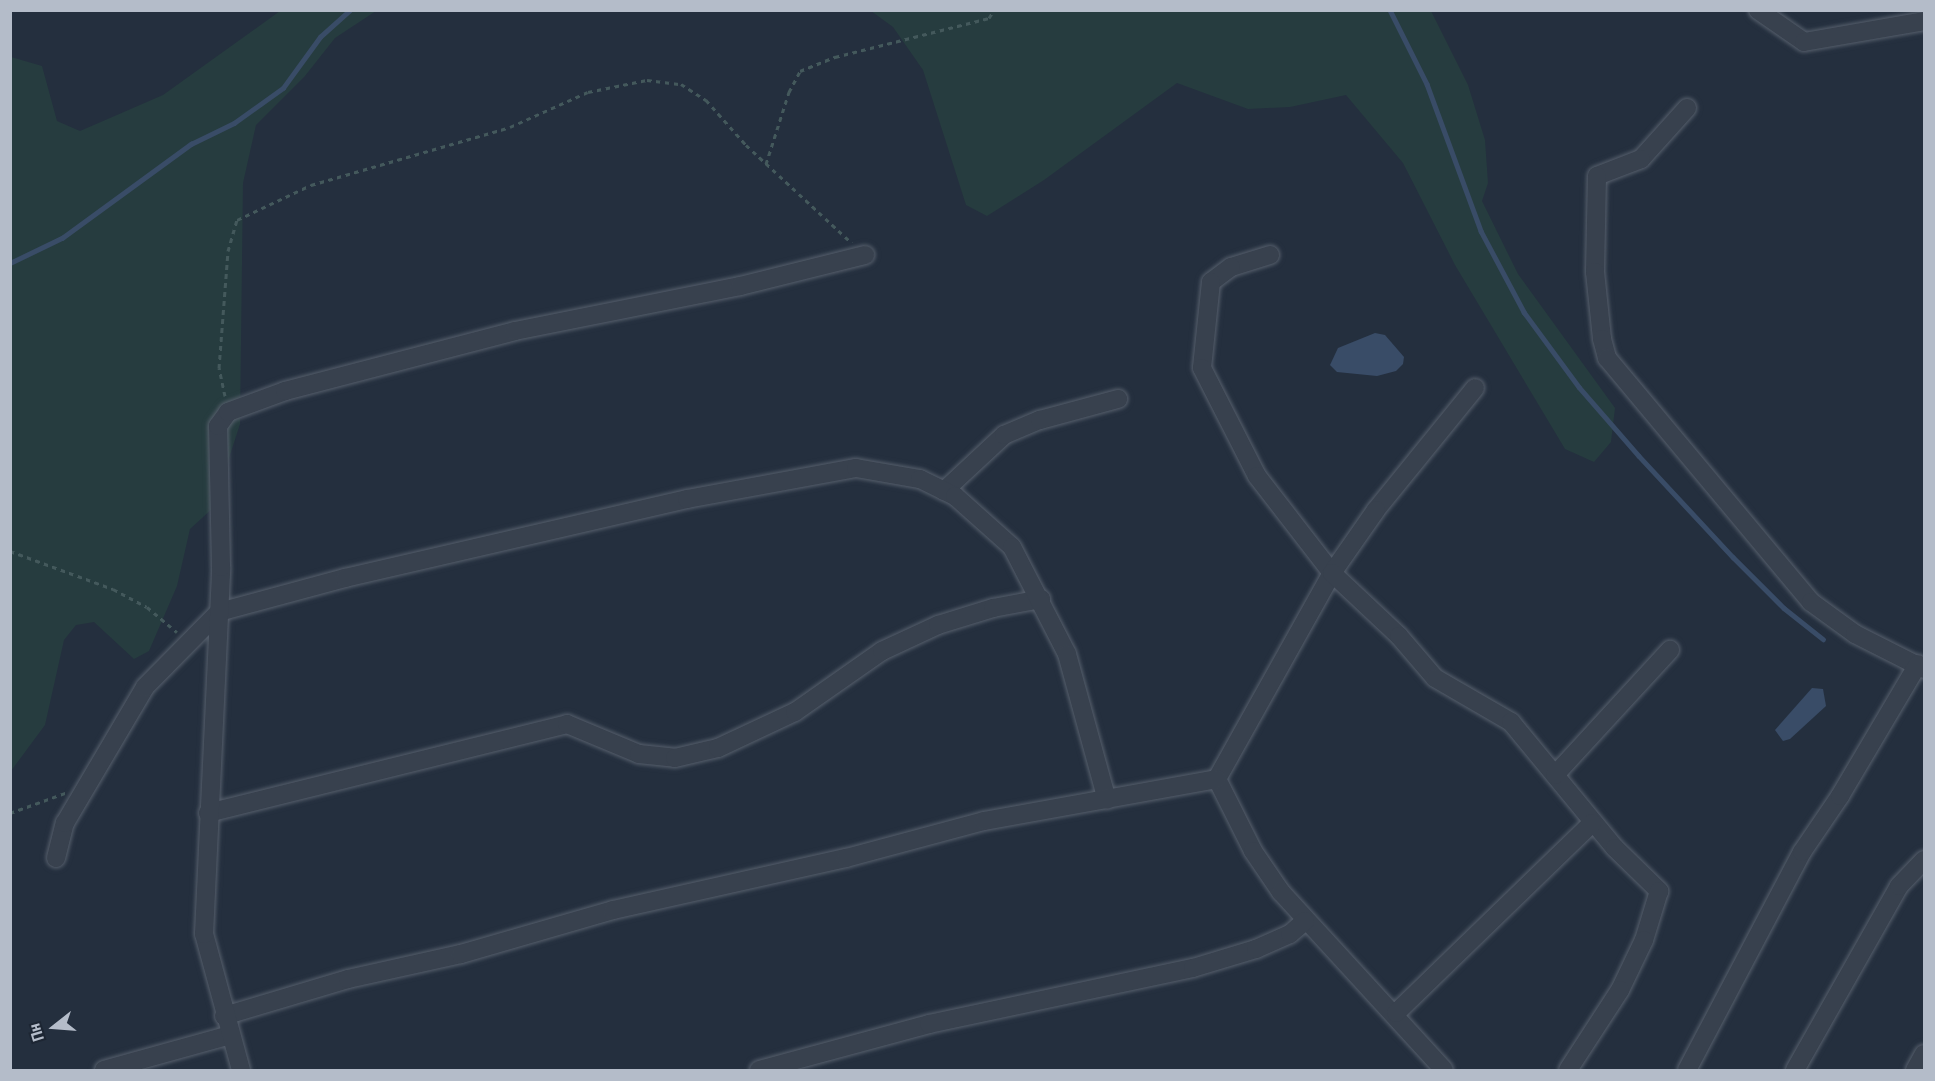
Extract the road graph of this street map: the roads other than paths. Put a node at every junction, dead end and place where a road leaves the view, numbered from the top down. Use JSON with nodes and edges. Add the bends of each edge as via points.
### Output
{"nodes":[{"id":1,"x":1758,"y":10,"type":"edge"},
{"id":2,"x":1924,"y":21,"type":"edge"},
{"id":3,"x":1687,"y":108,"type":"dead end"},
{"id":4,"x":865,"y":255,"type":"road end"},
{"id":5,"x":1270,"y":255,"type":"dead end"},
{"id":6,"x":1475,"y":388,"type":"dead end"},
{"id":7,"x":1118,"y":399,"type":"dead end"},
{"id":8,"x":944,"y":491,"type":"junction"},
{"id":9,"x":1332,"y":573,"type":"junction"},
{"id":10,"x":1041,"y":599,"type":"junction"},
{"id":11,"x":219,"y":612,"type":"junction"},
{"id":12,"x":1670,"y":650,"type":"dead end"},
{"id":13,"x":1921,"y":666,"type":"edge"},
{"id":14,"x":1555,"y":775,"type":"junction"},
{"id":15,"x":1217,"y":779,"type":"junction"},
{"id":16,"x":1107,"y":800,"type":"junction"},
{"id":17,"x":208,"y":813,"type":"junction"},
{"id":18,"x":1592,"y":822,"type":"junction"},
{"id":19,"x":56,"y":858,"type":"dead end"},
{"id":20,"x":1924,"y":860,"type":"edge"},
{"id":21,"x":1305,"y":921,"type":"junction"},
{"id":22,"x":1396,"y":1013,"type":"junction"},
{"id":23,"x":224,"y":1016,"type":"junction"},
{"id":24,"x":230,"y":1035,"type":"junction"},
{"id":25,"x":1924,"y":1054,"type":"edge"},
{"id":26,"x":1442,"y":1067,"type":"edge"},
{"id":27,"x":104,"y":1071,"type":"edge"},
{"id":28,"x":241,"y":1071,"type":"edge"},
{"id":29,"x":759,"y":1071,"type":"edge"},
{"id":30,"x":1421,"y":1071,"type":"edge"},
{"id":31,"x":1568,"y":1071,"type":"edge"},
{"id":32,"x":1687,"y":1071,"type":"edge"},
{"id":33,"x":1795,"y":1071,"type":"edge"},
{"id":34,"x":1915,"y":1071,"type":"edge"}],
"edges":[{"from":1,"to":2,"type":"street","via":[[1804,42]]},
{"from":3,"to":13,"type":"street","via":[[1641,159],[1597,176],[1595,272],[1607,358],[1811,602],[1855,634]]},
{"from":4,"to":11,"type":"street","via":[[740,286],[515,331],[285,391],[228,412],[218,426]]},
{"from":5,"to":9,"type":"street","via":[[1231,267],[1211,282],[1202,368],[1257,476]]},
{"from":6,"to":9,"type":"street","via":[[1376,510]]},
{"from":7,"to":8,"type":"street","via":[[1040,420],[1004,435]]},
{"from":8,"to":10,"type":"street","via":[[1012,547]]},
{"from":8,"to":11,"type":"street","via":[[920,479],[856,468],[787,478],[356,575]]},
{"from":9,"to":14,"type":"street","via":[[1399,636],[1425,670],[1511,722]]},
{"from":9,"to":15,"type":"street"},
{"from":10,"to":16,"type":"street","via":[[1067,654]]},
{"from":10,"to":17,"type":"street","via":[[993,608],[938,625],[891,647],[795,712],[718,748],[675,758],[639,754],[567,724]]},
{"from":11,"to":17,"type":"street"},
{"from":11,"to":19,"type":"street","via":[[187,640],[145,687],[65,823]]},
{"from":12,"to":14,"type":"street"},
{"from":13,"to":32,"type":"street","via":[[1802,852]]},
{"from":14,"to":18,"type":"street"},
{"from":15,"to":16,"type":"street"},
{"from":15,"to":21,"type":"street","via":[[1253,851]]},
{"from":16,"to":23,"type":"street","via":[[984,821],[846,858],[613,910],[460,954],[348,979]]},
{"from":17,"to":23,"type":"street","via":[[204,934]]},
{"from":18,"to":22,"type":"street"},
{"from":18,"to":31,"type":"street","via":[[1659,891],[1644,940],[1620,990]]},
{"from":20,"to":33,"type":"street","via":[[1899,886]]},
{"from":21,"to":22,"type":"street"},
{"from":21,"to":29,"type":"street","via":[[1290,934],[1256,949],[1193,968],[929,1024]]},
{"from":22,"to":26,"type":"street"},
{"from":23,"to":24,"type":"street"},
{"from":24,"to":27,"type":"street"},
{"from":24,"to":28,"type":"street"},
{"from":25,"to":34,"type":"street"},
{"from":26,"to":30,"type":"street"}]}
